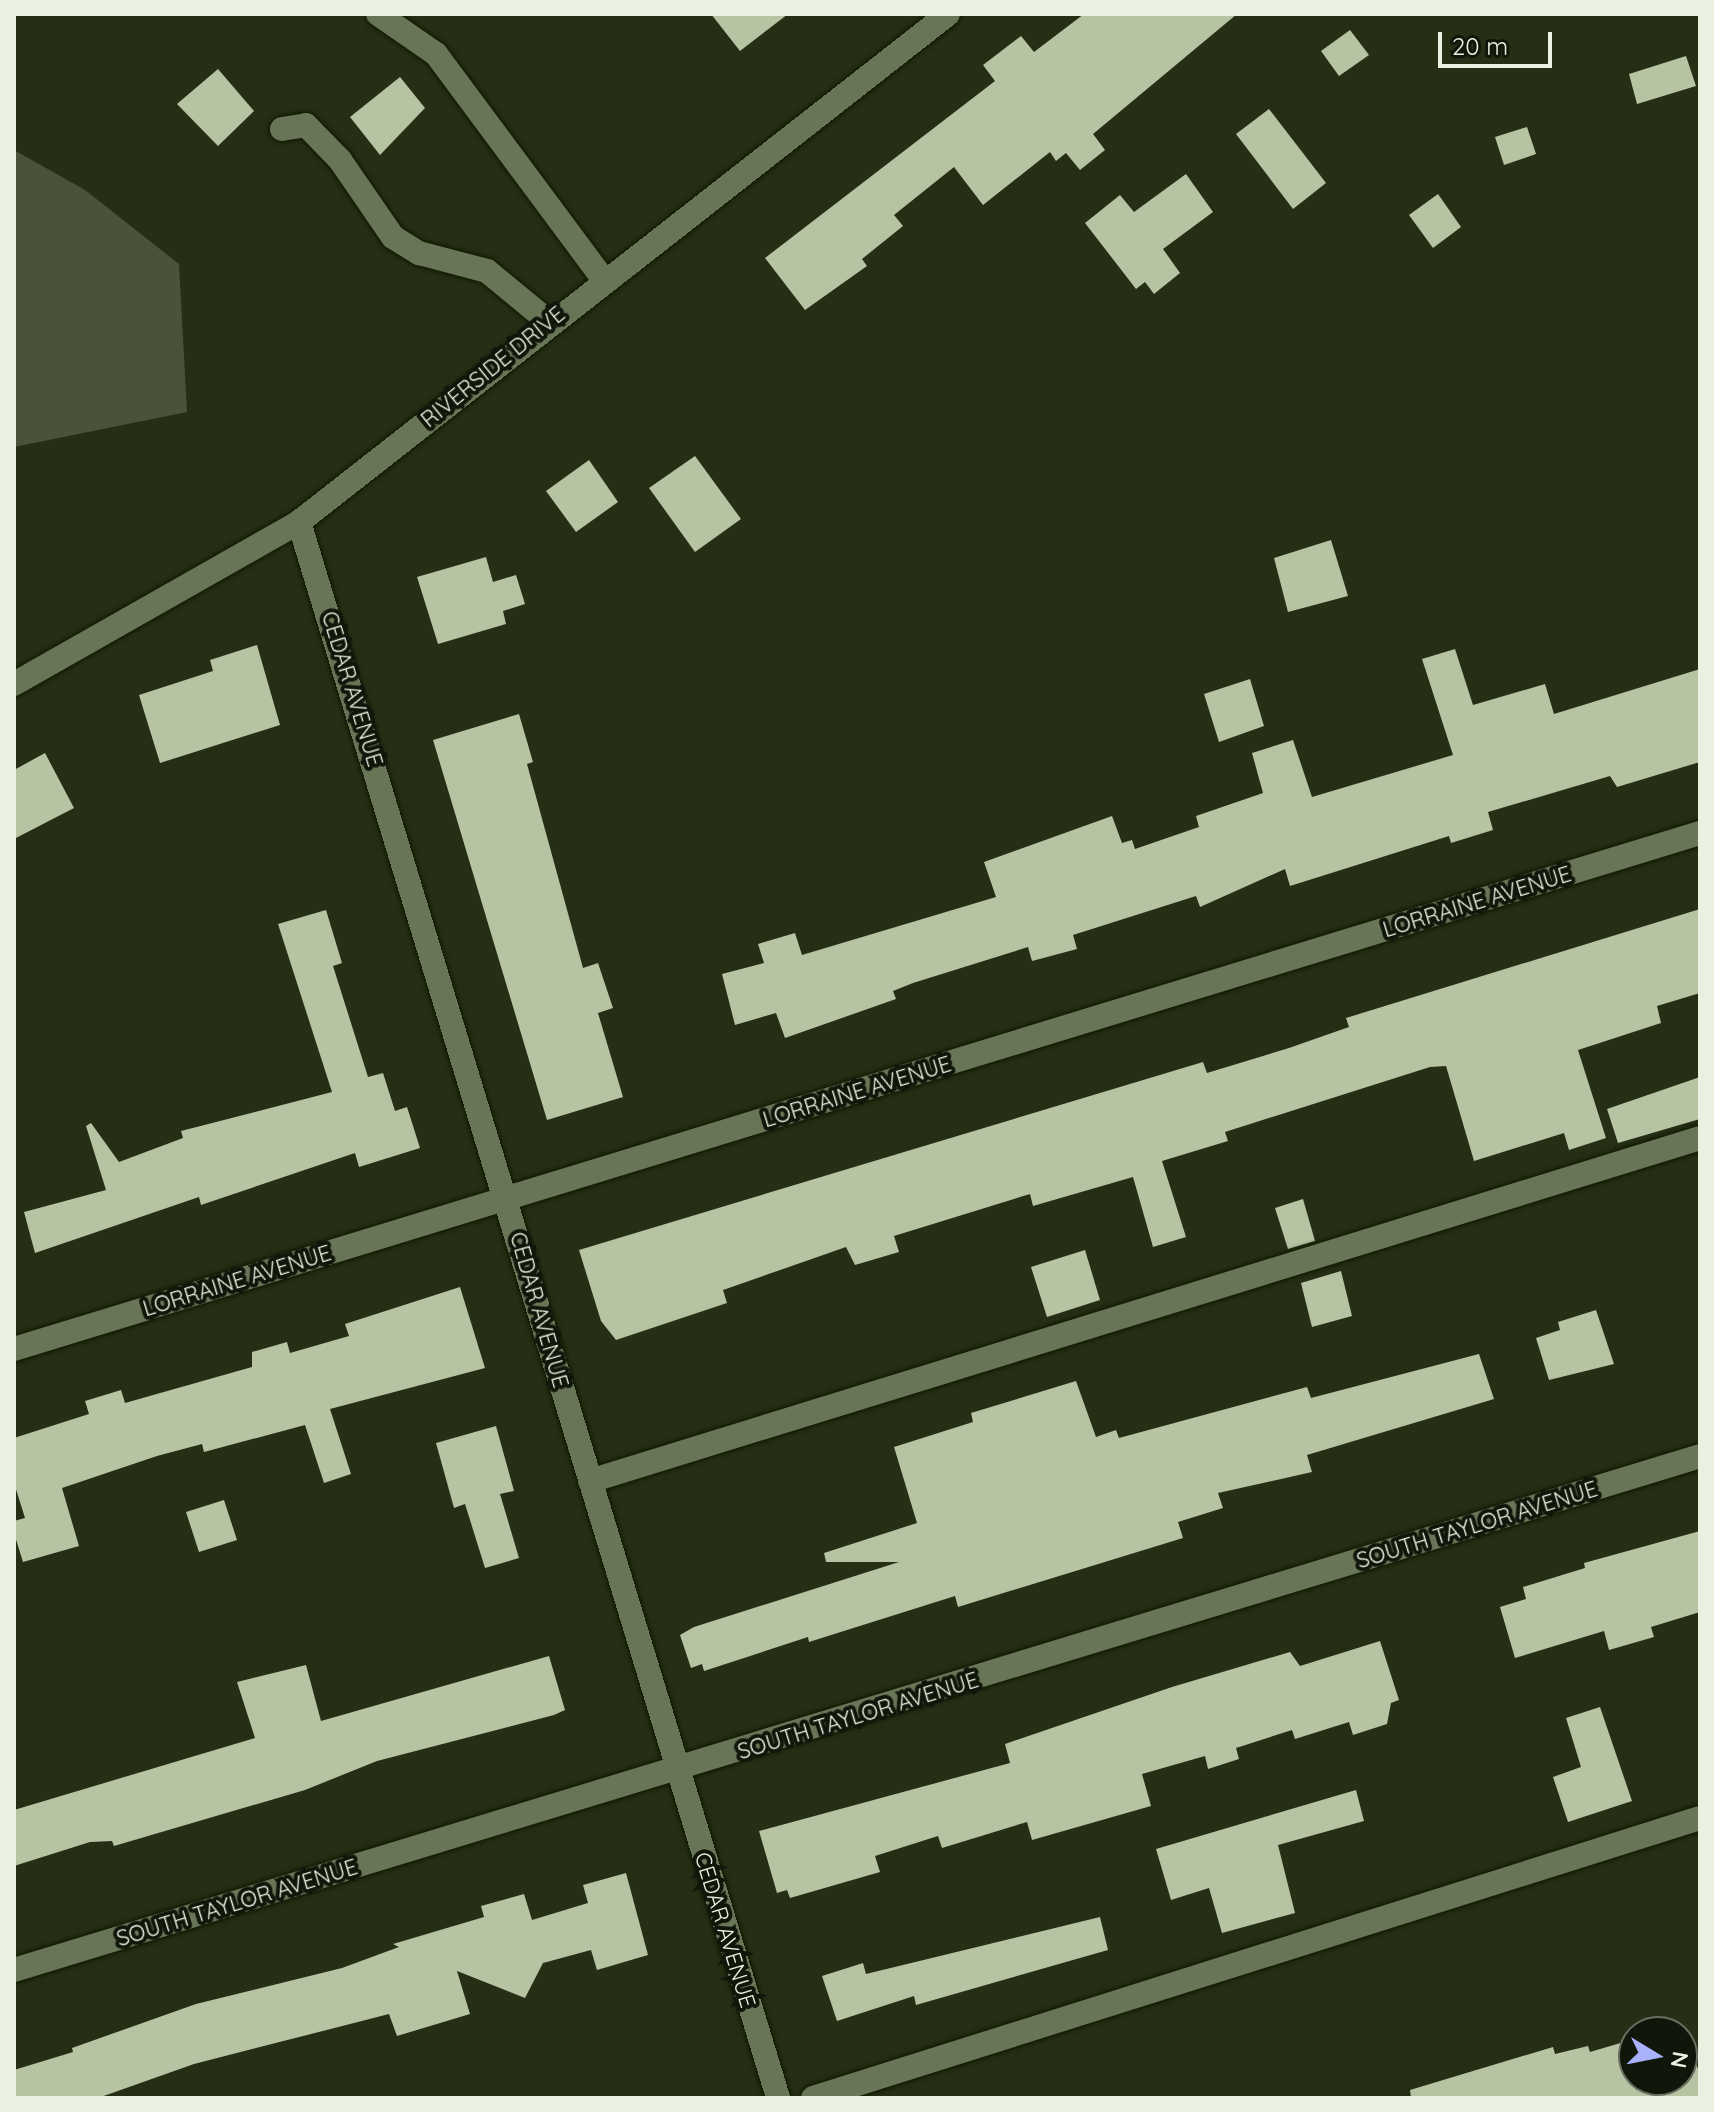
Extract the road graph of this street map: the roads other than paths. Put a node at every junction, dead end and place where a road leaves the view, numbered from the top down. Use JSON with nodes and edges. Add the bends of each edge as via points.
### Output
{"nodes":[{"id":1,"x":378,"y":14,"type":"edge"},
{"id":2,"x":948,"y":14,"type":"edge"},
{"id":3,"x":282,"y":129,"type":"dead end"},
{"id":4,"x":603,"y":279,"type":"junction"},
{"id":5,"x":549,"y":322,"type":"junction"},
{"id":6,"x":299,"y":522,"type":"junction"},
{"id":7,"x":14,"y":684,"type":"edge"},
{"id":8,"x":1700,"y":833,"type":"edge"},
{"id":9,"x":1700,"y":1138,"type":"edge"},
{"id":10,"x":507,"y":1199,"type":"junction"},
{"id":11,"x":14,"y":1349,"type":"edge"},
{"id":12,"x":1700,"y":1456,"type":"edge"},
{"id":13,"x":590,"y":1481,"type":"junction"},
{"id":14,"x":675,"y":1772,"type":"junction"},
{"id":15,"x":1700,"y":1818,"type":"edge"},
{"id":16,"x":14,"y":1970,"type":"edge"},
{"id":17,"x":778,"y":2098,"type":"edge"},
{"id":18,"x":813,"y":2098,"type":"edge"}],
"edges":[{"from":1,"to":4,"type":"street","via":[[436,54]]},
{"from":2,"to":4,"type":"street","name":"RIVERSIDE DRIVE"},
{"from":3,"to":5,"type":"street","via":[[306,125],[340,160],[393,237],[419,253],[487,271]]},
{"from":4,"to":5,"type":"street","name":"RIVERSIDE DRIVE"},
{"from":5,"to":6,"type":"street","name":"RIVERSIDE DRIVE"},
{"from":6,"to":7,"type":"street","name":"RIVERSIDE DRIVE"},
{"from":6,"to":10,"type":"street","name":"CEDAR AVENUE"},
{"from":8,"to":10,"type":"street","name":"LORRAINE AVENUE"},
{"from":9,"to":13,"type":"street"},
{"from":10,"to":11,"type":"street","name":"LORRAINE AVENUE"},
{"from":10,"to":13,"type":"street","name":"CEDAR AVENUE"},
{"from":12,"to":14,"type":"street","name":"SOUTH TAYLOR AVENUE"},
{"from":13,"to":14,"type":"street","name":"CEDAR AVENUE"},
{"from":14,"to":16,"type":"street","name":"SOUTH TAYLOR AVENUE"},
{"from":14,"to":17,"type":"street","name":"CEDAR AVENUE"},
{"from":15,"to":18,"type":"street"}]}
